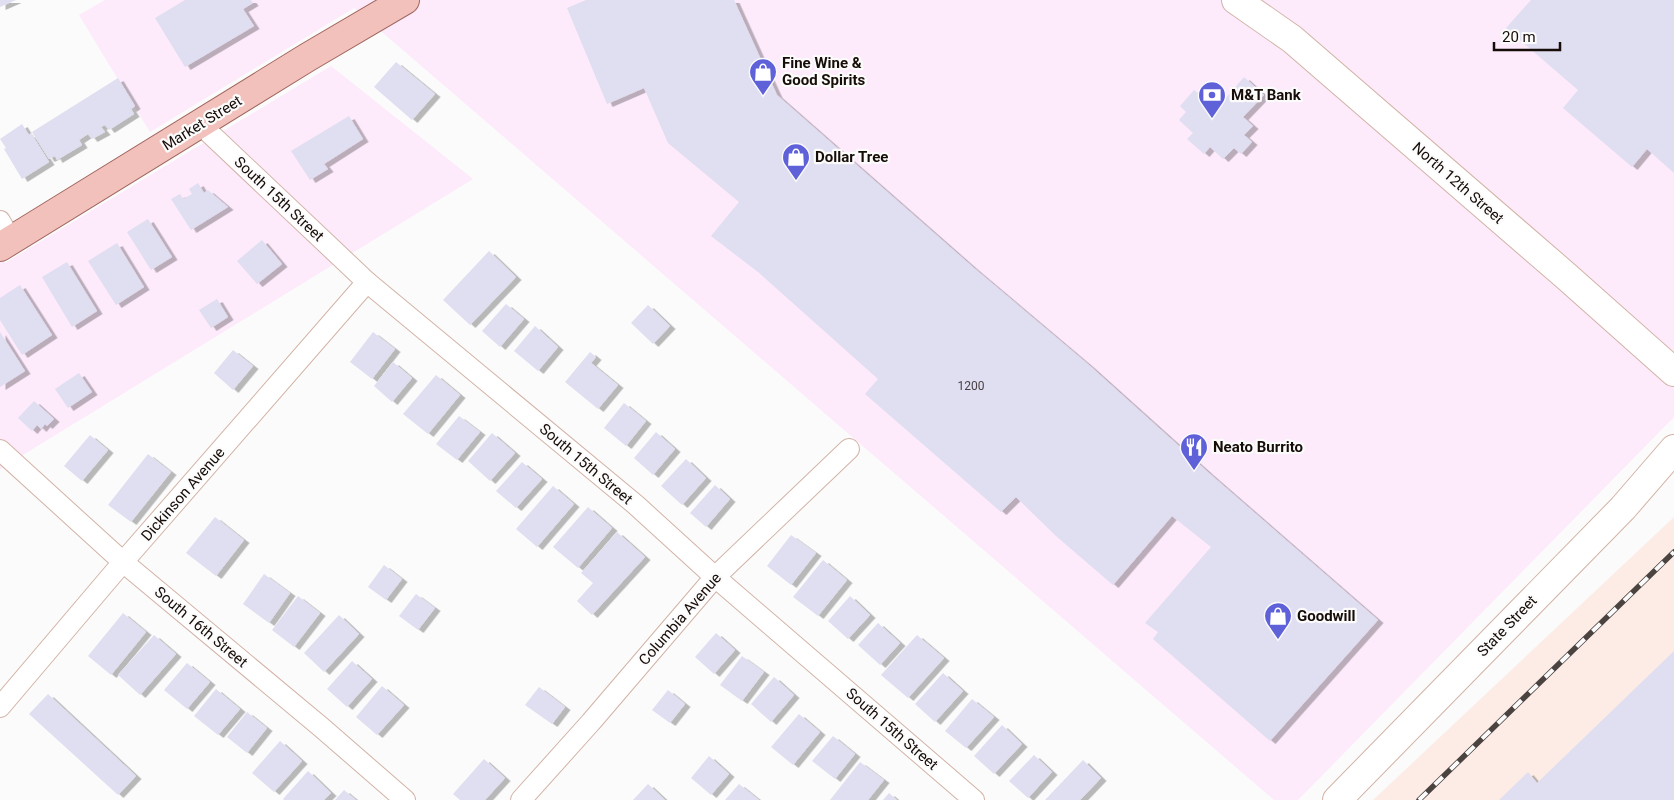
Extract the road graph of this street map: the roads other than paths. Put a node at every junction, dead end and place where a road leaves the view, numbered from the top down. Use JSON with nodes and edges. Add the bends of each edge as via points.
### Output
{"nodes":[{"id":1,"x":405,"y":0,"type":"edge"},
{"id":2,"x":1236,"y":0,"type":"edge"},
{"id":3,"x":201,"y":124,"type":"junction"},
{"id":4,"x":4,"y":236,"type":"edge"},
{"id":5,"x":367,"y":282,"type":"junction"},
{"id":6,"x":1674,"y":372,"type":"edge"},
{"id":7,"x":849,"y":449,"type":"dead end"},
{"id":8,"x":1674,"y":449,"type":"edge"},
{"id":9,"x":0,"y":450,"type":"edge"},
{"id":10,"x":123,"y":562,"type":"junction"},
{"id":11,"x":715,"y":577,"type":"junction"},
{"id":12,"x":0,"y":707,"type":"edge"},
{"id":13,"x":404,"y":800,"type":"edge"},
{"id":14,"x":521,"y":800,"type":"edge"},
{"id":15,"x":974,"y":800,"type":"edge"},
{"id":16,"x":1337,"y":800,"type":"edge"}],
"edges":[{"from":1,"to":3,"type":"main road","name":"Market Street"},
{"from":2,"to":6,"type":"main road","name":"North 12th Street","via":[[1292,39]]},
{"from":3,"to":4,"type":"main road","name":"Market Street"},
{"from":3,"to":5,"type":"street","name":"South 15th Street"},
{"from":5,"to":10,"type":"street","name":"Dickinson Avenue"},
{"from":5,"to":11,"type":"street","name":"South 15th Street","via":[[636,505]]},
{"from":7,"to":11,"type":"street","name":"Columbia Avenue"},
{"from":8,"to":16,"type":"main road","name":"State Street","via":[[1623,508]]},
{"from":9,"to":10,"type":"street","name":"South 16th Street"},
{"from":10,"to":12,"type":"street","name":"Dickinson Avenue"},
{"from":10,"to":13,"type":"street","name":"South 16th Street"},
{"from":11,"to":14,"type":"street","name":"Columbia Avenue"},
{"from":11,"to":15,"type":"street","name":"South 15th Street"}]}
